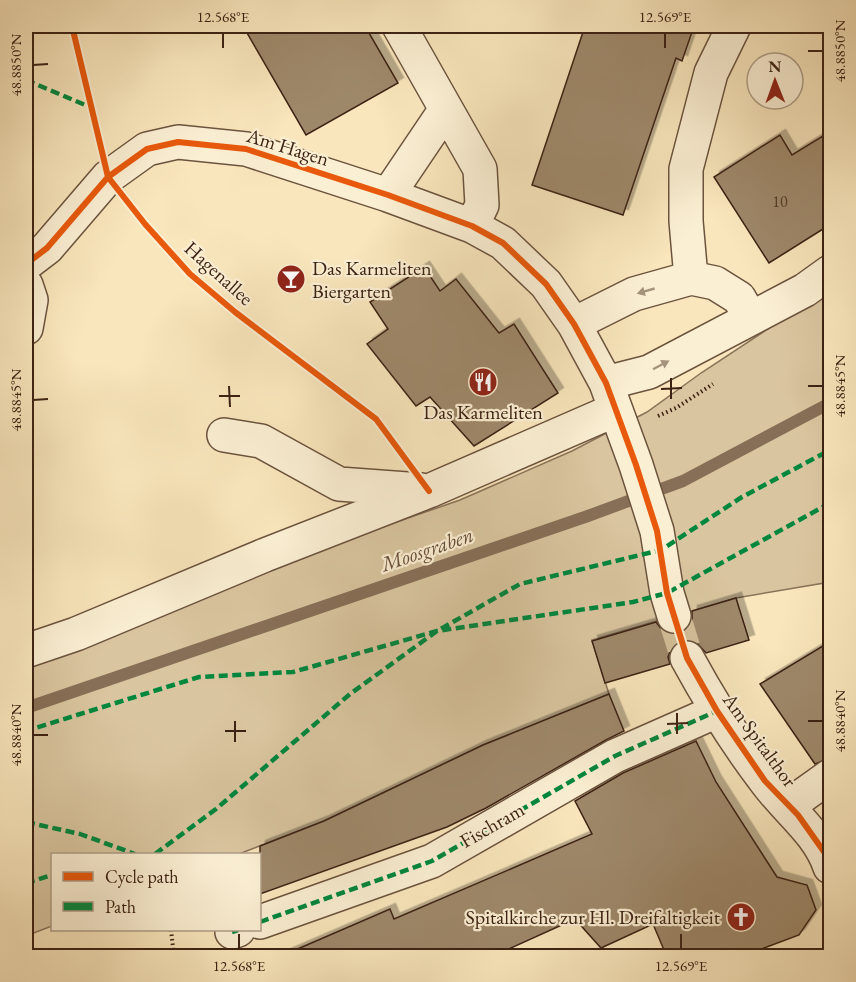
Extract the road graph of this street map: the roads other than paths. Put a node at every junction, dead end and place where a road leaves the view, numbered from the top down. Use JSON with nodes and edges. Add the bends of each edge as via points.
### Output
{"nodes":[{"id":1,"x":399,"y":26,"type":"edge"},
{"id":2,"x":734,"y":26,"type":"edge"},
{"id":3,"x":446,"y":109,"type":"junction"},
{"id":4,"x":388,"y":195,"type":"junction"},
{"id":5,"x":472,"y":226,"type":"junction"},
{"id":6,"x":26,"y":264,"type":"edge"},
{"id":7,"x":831,"y":272,"type":"edge"},
{"id":8,"x":692,"y":278,"type":"junction"},
{"id":9,"x":26,"y":285,"type":"edge"},
{"id":10,"x":750,"y":317,"type":"junction"},
{"id":11,"x":574,"y":324,"type":"junction"},
{"id":12,"x":26,"y":327,"type":"edge"},
{"id":13,"x":610,"y":396,"type":"junction"},
{"id":14,"x":224,"y":435,"type":"dead end"},
{"id":15,"x":429,"y":491,"type":"junction"},
{"id":16,"x":674,"y":616,"type":"tunnel mouth"},
{"id":17,"x":26,"y":651,"type":"edge"},
{"id":18,"x":687,"y":658,"type":"tunnel mouth"},
{"id":19,"x":717,"y":711,"type":"junction"},
{"id":20,"x":831,"y":776,"type":"edge"},
{"id":21,"x":788,"y":806,"type":"junction"},
{"id":22,"x":831,"y":867,"type":"edge"},
{"id":23,"x":261,"y":922,"type":"edge"}],
"edges":[{"from":1,"to":3,"type":"street"},
{"from":2,"to":8,"type":"street","via":[[711,73],[686,169]]},
{"from":3,"to":4,"type":"street"},
{"from":3,"to":5,"type":"street","via":[[480,169],[482,205]]},
{"from":4,"to":5,"type":"street","name":"Am Hagen"},
{"from":4,"to":6,"type":"street","name":"Am Hagen","via":[[246,149],[178,142],[147,149],[108,177],[47,248]]},
{"from":5,"to":11,"type":"street","name":"Am Hagen","via":[[503,243],[546,284]]},
{"from":7,"to":10,"type":"street","via":[[805,290]]},
{"from":8,"to":10,"type":"street","via":[[715,283],[739,298]]},
{"from":8,"to":11,"type":"street","one_way":true,"via":[[634,294]]},
{"from":9,"to":12,"type":"street","via":[[31,300]]},
{"from":13,"to":10,"type":"street","one_way":true},
{"from":11,"to":13,"type":"street","name":"Am Hagen"},
{"from":13,"to":15,"type":"street"},
{"from":13,"to":16,"type":"street","via":[[657,531]]},
{"from":14,"to":15,"type":"street","via":[[261,441],[339,484]]},
{"from":15,"to":17,"type":"street"},
{"from":18,"to":19,"type":"street","name":"Am Spitalthor"},
{"from":19,"to":21,"type":"street","name":"Am Spitalthor","via":[[765,781]]},
{"from":19,"to":23,"type":"street","name":"Fischram","via":[[615,756],[432,861]]},
{"from":20,"to":21,"type":"street"},
{"from":21,"to":22,"type":"street","name":"Am Spitalthor","via":[[827,856]]}]}
